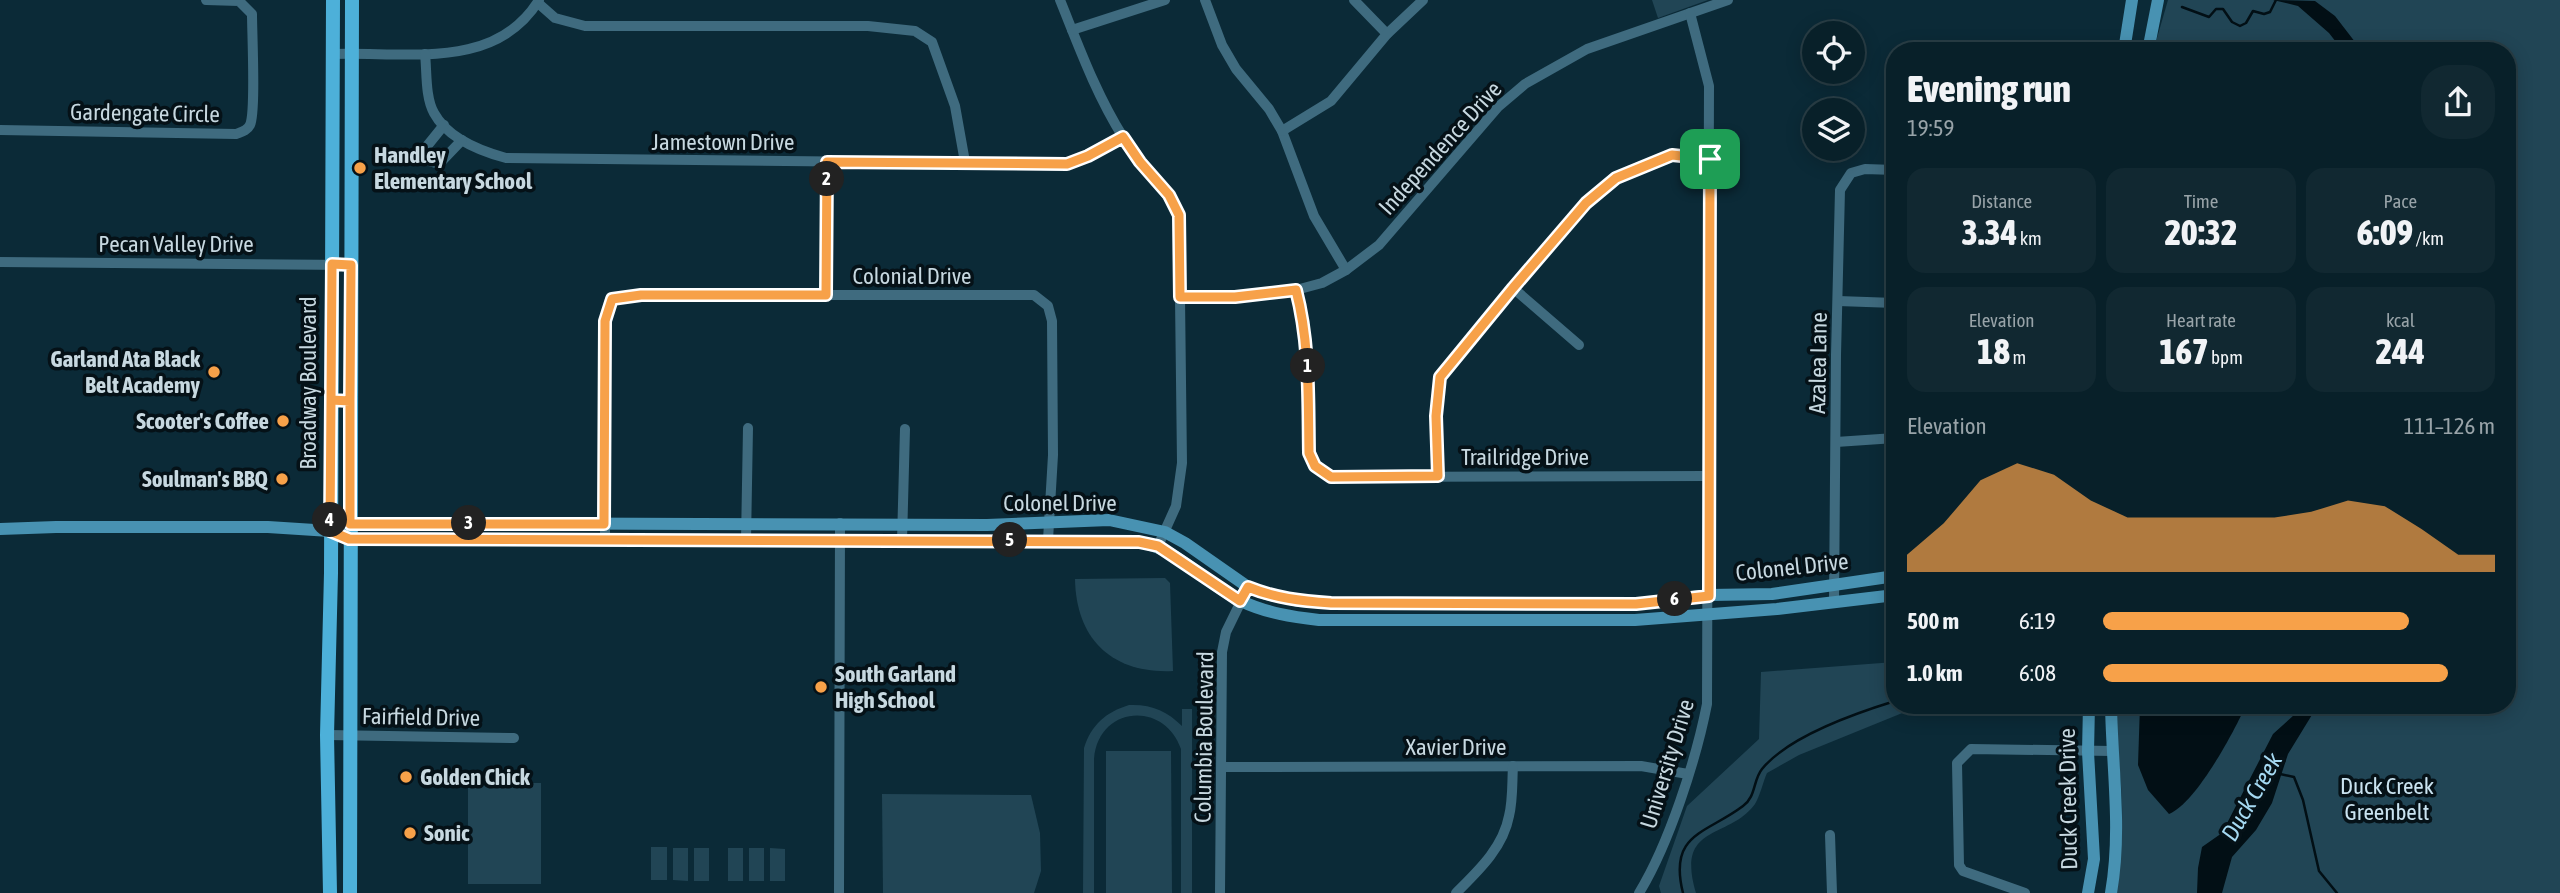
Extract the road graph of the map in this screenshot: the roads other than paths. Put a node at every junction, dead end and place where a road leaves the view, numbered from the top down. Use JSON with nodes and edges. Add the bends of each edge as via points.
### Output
{"nodes":[{"id":1,"x":206,"y":0,"type":"edge"},
{"id":2,"x":333,"y":0,"type":"edge"},
{"id":3,"x":352,"y":0,"type":"edge"},
{"id":4,"x":1060,"y":0,"type":"edge"},
{"id":5,"x":1165,"y":0,"type":"edge"},
{"id":6,"x":1205,"y":0,"type":"edge"},
{"id":7,"x":1354,"y":0,"type":"edge"},
{"id":8,"x":1423,"y":0,"type":"edge"},
{"id":9,"x":1728,"y":0,"type":"edge"},
{"id":10,"x":2132,"y":0,"type":"edge"},
{"id":11,"x":2158,"y":0,"type":"edge"},
{"id":12,"x":538,"y":1,"type":"edge"},
{"id":13,"x":1690,"y":13,"type":"junction"},
{"id":14,"x":1072,"y":30,"type":"junction"},
{"id":15,"x":1387,"y":34,"type":"junction"},
{"id":16,"x":2125,"y":42,"type":"edge"},
{"id":17,"x":2150,"y":42,"type":"edge"},
{"id":18,"x":352,"y":53,"type":"junction"},
{"id":19,"x":332,"y":54,"type":"junction"},
{"id":20,"x":425,"y":54,"type":"junction"},
{"id":21,"x":444,"y":125,"type":"junction"},
{"id":22,"x":0,"y":130,"type":"edge"},
{"id":23,"x":1282,"y":131,"type":"junction"},
{"id":24,"x":1123,"y":137,"type":"junction"},
{"id":25,"x":462,"y":140,"type":"junction"},
{"id":26,"x":1710,"y":159,"type":"junction"},
{"id":27,"x":827,"y":162,"type":"junction"},
{"id":28,"x":965,"y":162,"type":"junction"},
{"id":29,"x":1886,"y":170,"type":"edge"},
{"id":30,"x":0,"y":262,"type":"edge"},
{"id":31,"x":332,"y":264,"type":"junction"},
{"id":32,"x":351,"y":265,"type":"junction"},
{"id":33,"x":1346,"y":270,"type":"junction"},
{"id":34,"x":1513,"y":288,"type":"junction"},
{"id":35,"x":1296,"y":290,"type":"junction"},
{"id":36,"x":826,"y":295,"type":"junction"},
{"id":37,"x":1180,"y":297,"type":"junction"},
{"id":38,"x":1838,"y":301,"type":"junction"},
{"id":39,"x":1886,"y":303,"type":"edge"},
{"id":40,"x":1579,"y":345,"type":"dead end"},
{"id":41,"x":331,"y":400,"type":"junction"},
{"id":42,"x":350,"y":401,"type":"junction"},
{"id":43,"x":748,"y":428,"type":"dead end"},
{"id":44,"x":905,"y":429,"type":"dead end"},
{"id":45,"x":1886,"y":439,"type":"edge"},
{"id":46,"x":1836,"y":442,"type":"junction"},
{"id":47,"x":1438,"y":476,"type":"junction"},
{"id":48,"x":1708,"y":476,"type":"junction"},
{"id":49,"x":1049,"y":521,"type":"junction"},
{"id":50,"x":747,"y":523,"type":"junction"},
{"id":51,"x":840,"y":523,"type":"junction"},
{"id":52,"x":350,"y":524,"type":"junction"},
{"id":53,"x":604,"y":524,"type":"junction"},
{"id":54,"x":902,"y":524,"type":"junction"},
{"id":55,"x":0,"y":529,"type":"edge"},
{"id":56,"x":330,"y":531,"type":"junction"},
{"id":57,"x":1166,"y":532,"type":"junction"},
{"id":58,"x":349,"y":539,"type":"junction"},
{"id":59,"x":605,"y":540,"type":"junction"},
{"id":60,"x":746,"y":540,"type":"junction"},
{"id":61,"x":1048,"y":540,"type":"junction"},
{"id":62,"x":902,"y":541,"type":"junction"},
{"id":63,"x":840,"y":542,"type":"junction"},
{"id":64,"x":1158,"y":546,"type":"junction"},
{"id":65,"x":1886,"y":577,"type":"edge"},
{"id":66,"x":1834,"y":584,"type":"junction"},
{"id":67,"x":1248,"y":587,"type":"junction"},
{"id":68,"x":1709,"y":596,"type":"junction"},
{"id":69,"x":1886,"y":596,"type":"edge"},
{"id":70,"x":1240,"y":601,"type":"junction"},
{"id":71,"x":1834,"y":602,"type":"junction"},
{"id":72,"x":1709,"y":615,"type":"junction"},
{"id":73,"x":329,"y":650,"type":"junction"},
{"id":74,"x":350,"y":651,"type":"junction"},
{"id":75,"x":2089,"y":714,"type":"edge"},
{"id":76,"x":2111,"y":714,"type":"edge"},
{"id":77,"x":327,"y":735,"type":"junction"},
{"id":78,"x":350,"y":735,"type":"junction"},
{"id":79,"x":514,"y":738,"type":"dead end"},
{"id":80,"x":2112,"y":751,"type":"junction"},
{"id":81,"x":2088,"y":752,"type":"junction"},
{"id":82,"x":1513,"y":766,"type":"junction"},
{"id":83,"x":1222,"y":767,"type":"junction"},
{"id":84,"x":1688,"y":774,"type":"junction"},
{"id":85,"x":1830,"y":835,"type":"dead end"},
{"id":86,"x":330,"y":886,"type":"edge"},
{"id":87,"x":350,"y":887,"type":"edge"},
{"id":88,"x":839,"y":893,"type":"edge"},
{"id":89,"x":1220,"y":893,"type":"edge"},
{"id":90,"x":1456,"y":893,"type":"edge"},
{"id":91,"x":1639,"y":893,"type":"edge"},
{"id":92,"x":1832,"y":893,"type":"edge"},
{"id":93,"x":2025,"y":893,"type":"edge"},
{"id":94,"x":2088,"y":893,"type":"edge"},
{"id":95,"x":2111,"y":893,"type":"edge"}],
"edges":[{"from":1,"to":22,"type":"street","name":"Gardengate Circle","via":[[239,1],[252,14],[252,103],[245,131]]},
{"from":2,"to":19,"type":"main road","name":"Broadway Boulevard"},
{"from":3,"to":18,"type":"main road","name":"Broadway Boulevard"},
{"from":4,"to":14,"type":"street"},
{"from":5,"to":14,"type":"street"},
{"from":6,"to":23,"type":"street","via":[[1222,46]]},
{"from":7,"to":15,"type":"street"},
{"from":8,"to":15,"type":"street"},
{"from":9,"to":13,"type":"street","name":"Independence Drive"},
{"from":10,"to":16,"type":"street"},
{"from":11,"to":17,"type":"street"},
{"from":12,"to":20,"type":"street","via":[[520,26],[473,49]]},
{"from":12,"to":28,"type":"street","via":[[555,18],[585,26],[868,26],[915,31],[932,42],[955,106]]},
{"from":13,"to":26,"type":"street","name":"University Drive","via":[[1709,86]]},
{"from":13,"to":33,"type":"street","name":"Independence Drive","via":[[1587,49],[1525,84],[1498,107],[1379,244]]},
{"from":14,"to":24,"type":"street","via":[[1101,99]]},
{"from":15,"to":23,"type":"street","via":[[1331,101]]},
{"from":18,"to":19,"type":"street"},
{"from":18,"to":20,"type":"street"},
{"from":18,"to":32,"type":"main road","name":"Broadway Boulevard"},
{"from":19,"to":31,"type":"main road","name":"Broadway Boulevard"},
{"from":20,"to":21,"type":"street","name":"Jamestown Drive","via":[[433,112]]},
{"from":21,"to":25,"type":"street","name":"Jamestown Drive"},
{"from":21,"to":25,"type":"street","via":[[423,151],[429,161],[439,164]]},
{"from":23,"to":33,"type":"street","via":[[1314,216]]},
{"from":24,"to":28,"type":"street","name":"Jamestown Drive","via":[[1067,164]]},
{"from":24,"to":37,"type":"street","via":[[1169,195],[1179,215]]},
{"from":25,"to":27,"type":"street","name":"Jamestown Drive","via":[[482,152],[506,158]]},
{"from":26,"to":34,"type":"street","via":[[1672,155],[1616,178],[1586,203]]},
{"from":26,"to":48,"type":"street","name":"University Drive"},
{"from":27,"to":28,"type":"street","name":"Jamestown Drive"},
{"from":27,"to":36,"type":"street"},
{"from":29,"to":38,"type":"street","name":"Azalea Lane","via":[[1851,173],[1840,190]]},
{"from":30,"to":31,"type":"street","name":"Pecan Valley Drive"},
{"from":31,"to":32,"type":"street","name":"Pecan Valley Drive"},
{"from":31,"to":41,"type":"main road","name":"Broadway Boulevard"},
{"from":32,"to":42,"type":"main road","name":"Broadway Boulevard"},
{"from":33,"to":35,"type":"street","name":"Independence Drive"},
{"from":34,"to":40,"type":"street"},
{"from":34,"to":47,"type":"street","via":[[1440,377]]},
{"from":35,"to":37,"type":"street","name":"Independence Drive"},
{"from":35,"to":47,"type":"street","name":"Trailridge Drive","via":[[1307,343],[1309,453],[1315,466],[1331,477]]},
{"from":36,"to":49,"type":"street","name":"Colonial Drive","via":[[1034,295],[1048,306],[1053,455]]},
{"from":36,"to":53,"type":"street","name":"Colonial Drive","via":[[612,299],[604,349]]},
{"from":37,"to":57,"type":"street","via":[[1182,463],[1176,506]]},
{"from":38,"to":39,"type":"street"},
{"from":38,"to":46,"type":"street","name":"Azalea Lane"},
{"from":41,"to":42,"type":"main road"},
{"from":41,"to":56,"type":"main road","name":"Broadway Boulevard"},
{"from":42,"to":52,"type":"main road","name":"Broadway Boulevard"},
{"from":43,"to":50,"type":"street"},
{"from":44,"to":54,"type":"street"},
{"from":45,"to":46,"type":"street"},
{"from":46,"to":66,"type":"street","name":"Azalea Lane"},
{"from":47,"to":48,"type":"street","name":"Trailridge Drive"},
{"from":48,"to":68,"type":"street","name":"University Drive"},
{"from":49,"to":54,"type":"street","name":"Colonel Drive"},
{"from":49,"to":57,"type":"street","name":"Colonel Drive","via":[[1110,520]]},
{"from":49,"to":61,"type":"street","name":"Colonial Drive"},
{"from":50,"to":51,"type":"street","name":"Colonel Drive"},
{"from":50,"to":53,"type":"street","name":"Colonel Drive"},
{"from":50,"to":60,"type":"street"},
{"from":51,"to":54,"type":"street","name":"Colonel Drive"},
{"from":51,"to":63,"type":"street"},
{"from":52,"to":53,"type":"street","name":"Colonel Drive"},
{"from":52,"to":56,"type":"street","name":"Colonel Drive"},
{"from":52,"to":58,"type":"main road","name":"Broadway Boulevard"},
{"from":53,"to":59,"type":"street","name":"Colonial Drive"},
{"from":54,"to":62,"type":"street"},
{"from":55,"to":56,"type":"street","name":"Colonel Drive"},
{"from":56,"to":58,"type":"street","name":"Colonel Drive"},
{"from":56,"to":73,"type":"main road","name":"Broadway Boulevard"},
{"from":57,"to":64,"type":"street"},
{"from":57,"to":67,"type":"street","name":"Colonel Drive"},
{"from":58,"to":59,"type":"street","name":"Colonel Drive"},
{"from":58,"to":74,"type":"main road","name":"Broadway Boulevard"},
{"from":59,"to":60,"type":"street","name":"Colonel Drive"},
{"from":60,"to":63,"type":"street","name":"Colonel Drive"},
{"from":61,"to":62,"type":"street","name":"Colonel Drive"},
{"from":61,"to":64,"type":"street","name":"Colonel Drive"},
{"from":62,"to":63,"type":"street","name":"Colonel Drive"},
{"from":63,"to":88,"type":"street"},
{"from":64,"to":70,"type":"street","name":"Colonel Drive"},
{"from":65,"to":66,"type":"street","name":"Colonel Drive"},
{"from":66,"to":68,"type":"street","name":"Colonel Drive","via":[[1772,594]]},
{"from":66,"to":71,"type":"street","name":"Azalea Lane"},
{"from":67,"to":68,"type":"street","name":"Colonel Drive","via":[[1298,601],[1331,603],[1636,604]]},
{"from":67,"to":70,"type":"street","name":"Columbia Boulevard"},
{"from":68,"to":72,"type":"street","name":"University Drive"},
{"from":69,"to":71,"type":"street","name":"Colonel Drive"},
{"from":70,"to":72,"type":"street","name":"Colonel Drive","via":[[1288,617],[1319,620],[1595,621]]},
{"from":70,"to":83,"type":"street","name":"Columbia Boulevard","via":[[1222,652]]},
{"from":71,"to":72,"type":"street","name":"Colonel Drive"},
{"from":72,"to":84,"type":"street","name":"University Drive","via":[[1707,704]]},
{"from":73,"to":74,"type":"main road"},
{"from":73,"to":77,"type":"main road","name":"Broadway Boulevard"},
{"from":74,"to":78,"type":"main road","name":"Broadway Boulevard"},
{"from":75,"to":81,"type":"street","name":"Duck Creek Drive"},
{"from":76,"to":80,"type":"street","name":"Duck Creek Drive"},
{"from":77,"to":78,"type":"street","name":"Fairfield Drive"},
{"from":77,"to":86,"type":"main road","name":"Broadway Boulevard"},
{"from":78,"to":79,"type":"street","name":"Fairfield Drive"},
{"from":78,"to":87,"type":"main road","name":"Broadway Boulevard"},
{"from":80,"to":81,"type":"street"},
{"from":80,"to":95,"type":"street","name":"Duck Creek Drive","via":[[2117,812]]},
{"from":81,"to":93,"type":"street","via":[[1971,749],[1957,763],[1959,865],[1963,871]]},
{"from":81,"to":94,"type":"street","name":"Duck Creek Drive","via":[[2094,859]]},
{"from":82,"to":83,"type":"street","name":"Xavier Drive"},
{"from":82,"to":84,"type":"street","name":"Xavier Drive","via":[[1641,766]]},
{"from":82,"to":90,"type":"street","via":[[1502,840]]},
{"from":83,"to":89,"type":"street","name":"Columbia Boulevard"},
{"from":84,"to":91,"type":"street","name":"University Drive"},
{"from":85,"to":92,"type":"street"},
{"from":86,"to":87,"type":"main road"}]}
